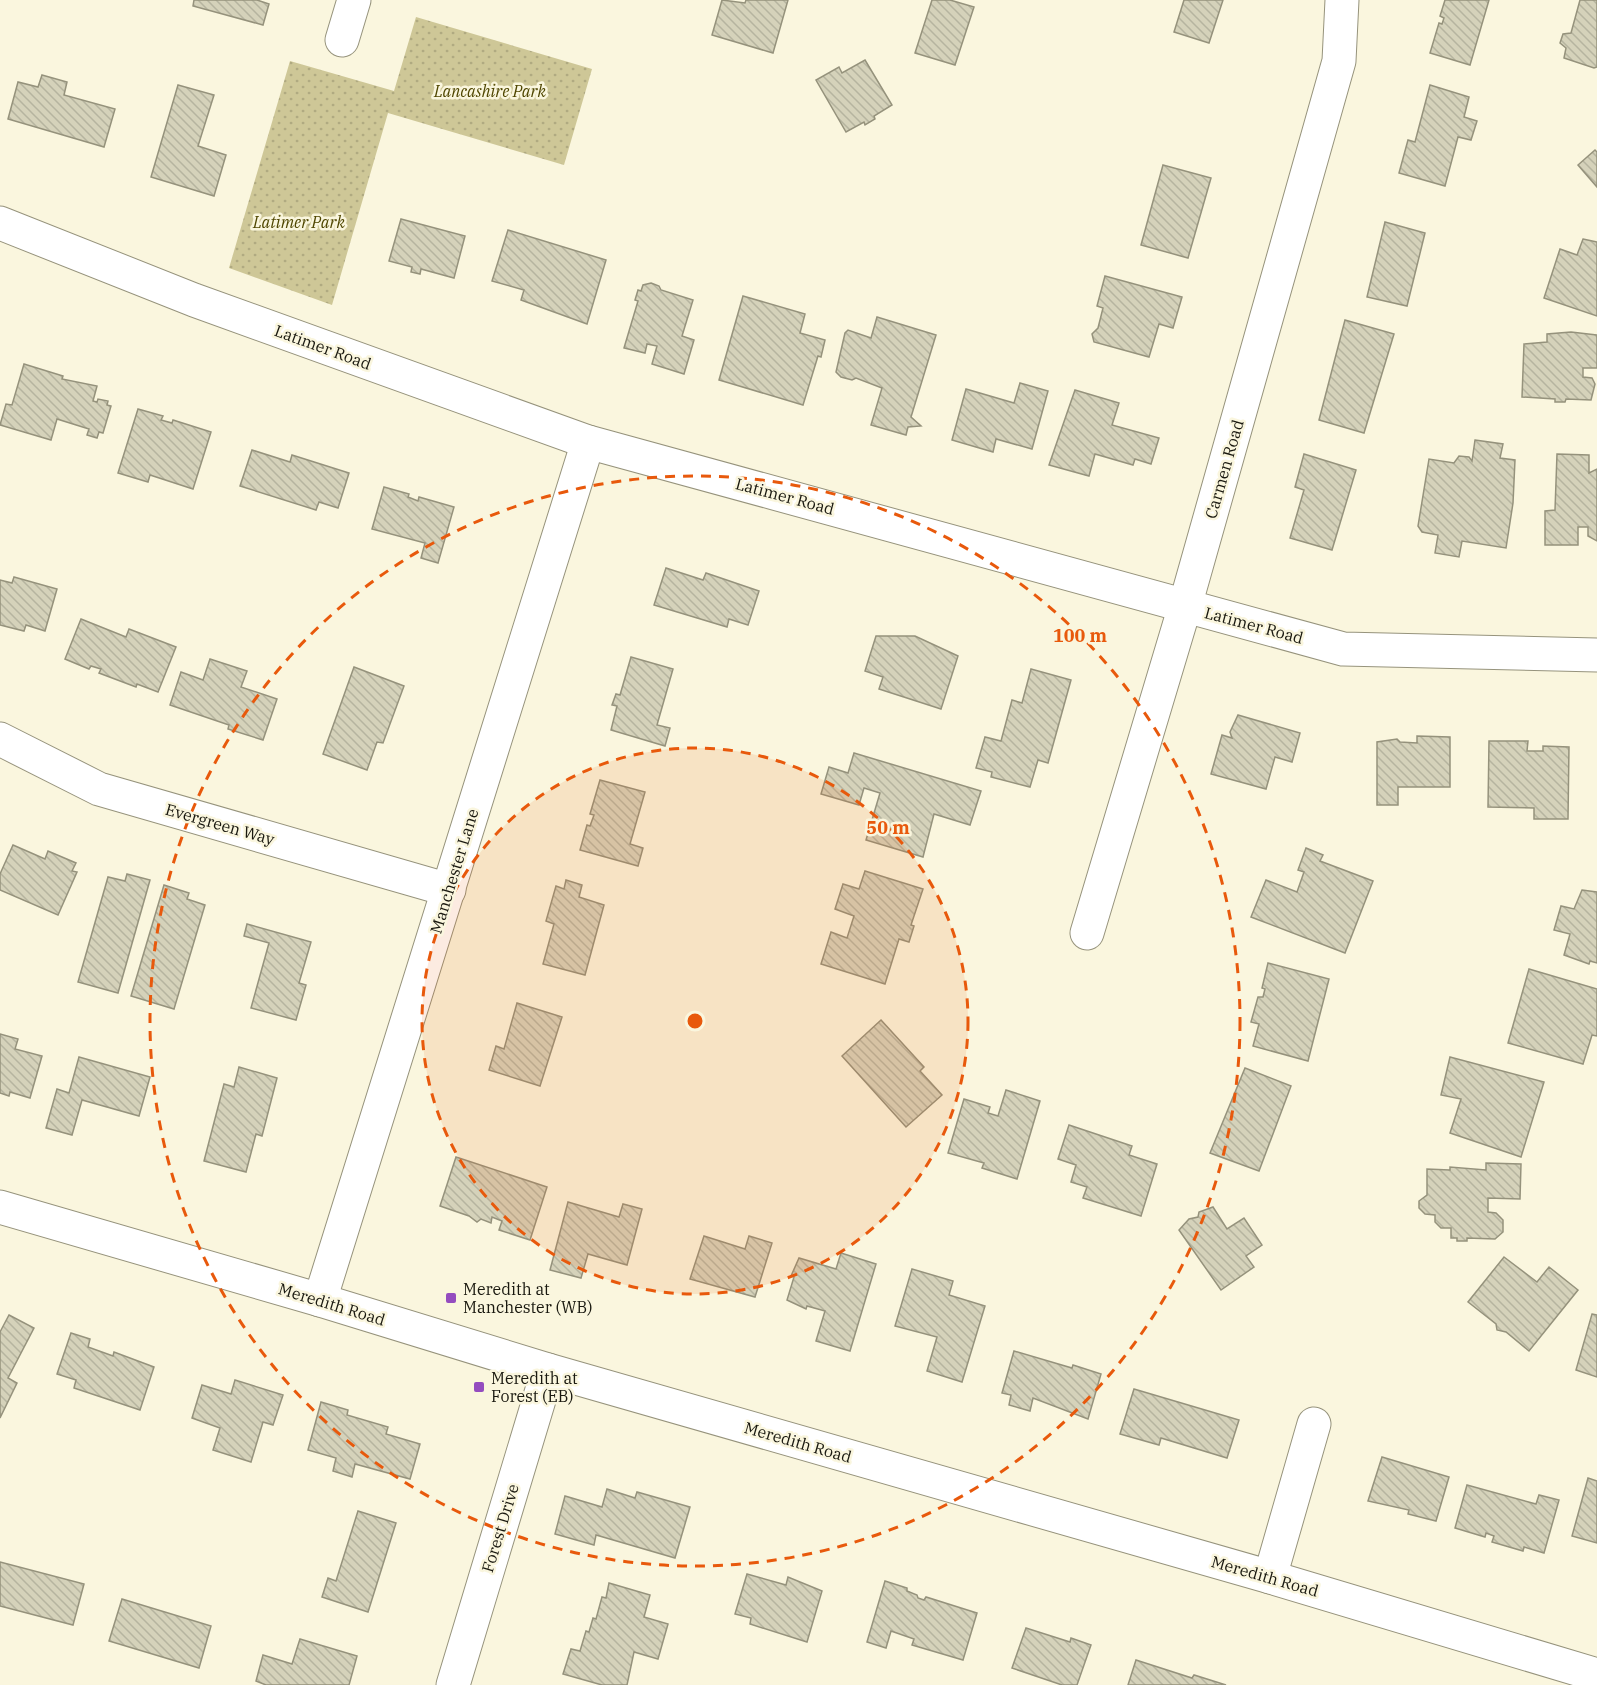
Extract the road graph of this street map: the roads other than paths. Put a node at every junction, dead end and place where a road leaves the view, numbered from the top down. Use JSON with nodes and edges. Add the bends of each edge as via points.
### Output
{"nodes":[{"id":1,"x":354,"y":0,"type":"edge"},
{"id":2,"x":1342,"y":0,"type":"edge"},
{"id":3,"x":342,"y":40,"type":"dead end"},
{"id":4,"x":0,"y":223,"type":"edge"},
{"id":5,"x":588,"y":442,"type":"junction"},
{"id":6,"x":1185,"y":606,"type":"junction"},
{"id":7,"x":1597,"y":655,"type":"edge"},
{"id":8,"x":0,"y":739,"type":"edge"},
{"id":9,"x":449,"y":890,"type":"junction"},
{"id":10,"x":1087,"y":933,"type":"dead end"},
{"id":11,"x":0,"y":1207,"type":"edge"},
{"id":12,"x":320,"y":1300,"type":"junction"},
{"id":13,"x":548,"y":1370,"type":"junction"},
{"id":14,"x":1314,"y":1424,"type":"dead end"},
{"id":15,"x":1270,"y":1577,"type":"junction"},
{"id":16,"x":1597,"y":1675,"type":"edge"},
{"id":17,"x":453,"y":1685,"type":"edge"}],
"edges":[{"from":1,"to":3,"type":"street"},
{"from":2,"to":6,"type":"street","name":"Carmen Road","via":[[1339,61]]},
{"from":4,"to":5,"type":"street","name":"Latimer Road","via":[[194,300]]},
{"from":5,"to":6,"type":"street","name":"Latimer Road"},
{"from":5,"to":9,"type":"street","name":"Manchester Lane"},
{"from":6,"to":7,"type":"street","name":"Latimer Road","via":[[1343,649]]},
{"from":6,"to":10,"type":"street","name":"Carmen Road"},
{"from":8,"to":9,"type":"street","name":"Evergreen Way","via":[[99,789]]},
{"from":9,"to":12,"type":"street","name":"Manchester Lane"},
{"from":11,"to":12,"type":"street","name":"Meredith Road"},
{"from":12,"to":13,"type":"street","name":"Meredith Road"},
{"from":13,"to":15,"type":"street","name":"Meredith Road"},
{"from":13,"to":17,"type":"street","name":"Forest Drive"},
{"from":14,"to":15,"type":"street"},
{"from":15,"to":16,"type":"street","name":"Meredith Road"}]}
